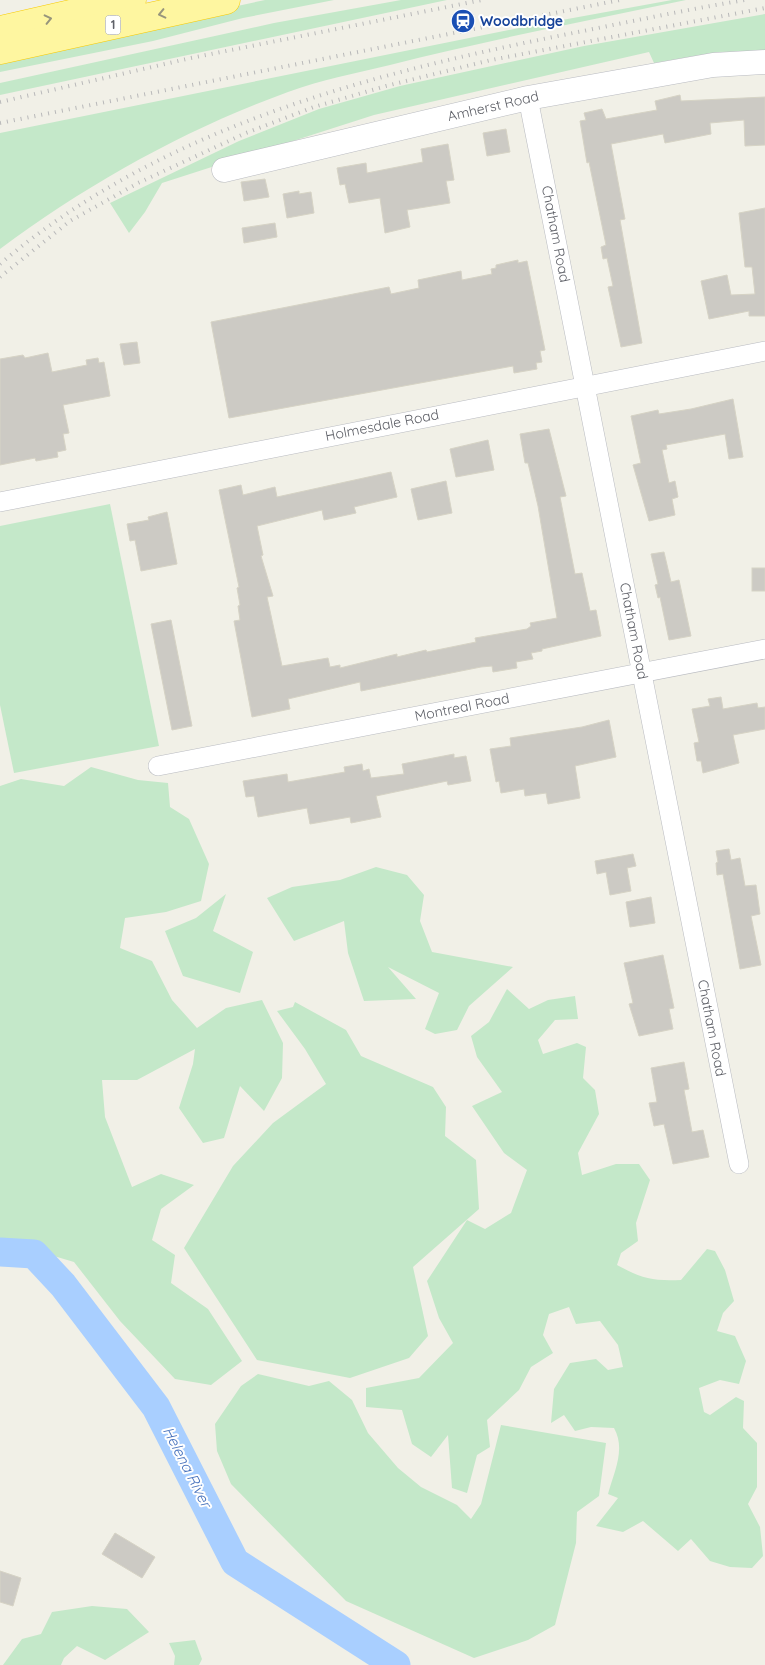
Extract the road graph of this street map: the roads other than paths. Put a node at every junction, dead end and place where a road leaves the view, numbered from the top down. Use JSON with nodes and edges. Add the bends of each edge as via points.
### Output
{"nodes":[{"id":1,"x":132,"y":0,"type":"edge"},
{"id":2,"x":226,"y":0,"type":"edge"},
{"id":3,"x":0,"y":30,"type":"edge"},
{"id":4,"x":0,"y":50,"type":"edge"},
{"id":5,"x":765,"y":62,"type":"edge"},
{"id":6,"x":528,"y":98,"type":"junction"},
{"id":7,"x":224,"y":170,"type":"dead end"},
{"id":8,"x":765,"y":351,"type":"edge"},
{"id":9,"x":586,"y":385,"type":"junction"},
{"id":10,"x":0,"y":502,"type":"edge"},
{"id":11,"x":765,"y":649,"type":"edge"},
{"id":12,"x":642,"y":672,"type":"junction"},
{"id":13,"x":158,"y":766,"type":"dead end"},
{"id":14,"x":739,"y":1164,"type":"dead end"}],
"edges":[{"from":3,"to":1,"type":"highway","number":"1","one_way":true},
{"from":2,"to":4,"type":"highway","number":"1","one_way":true},
{"from":5,"to":6,"type":"street","name":"Amherst Road","via":[[713,64]]},
{"from":6,"to":7,"type":"street","name":"Amherst Road"},
{"from":6,"to":9,"type":"street","name":"Chatham Road"},
{"from":8,"to":9,"type":"street","name":"Holmesdale Road"},
{"from":9,"to":10,"type":"street","name":"Holmesdale Road"},
{"from":9,"to":12,"type":"street","name":"Chatham Road"},
{"from":11,"to":12,"type":"street","name":"Montreal Road"},
{"from":12,"to":13,"type":"street","name":"Montreal Road"},
{"from":12,"to":14,"type":"street","name":"Chatham Road"}]}
